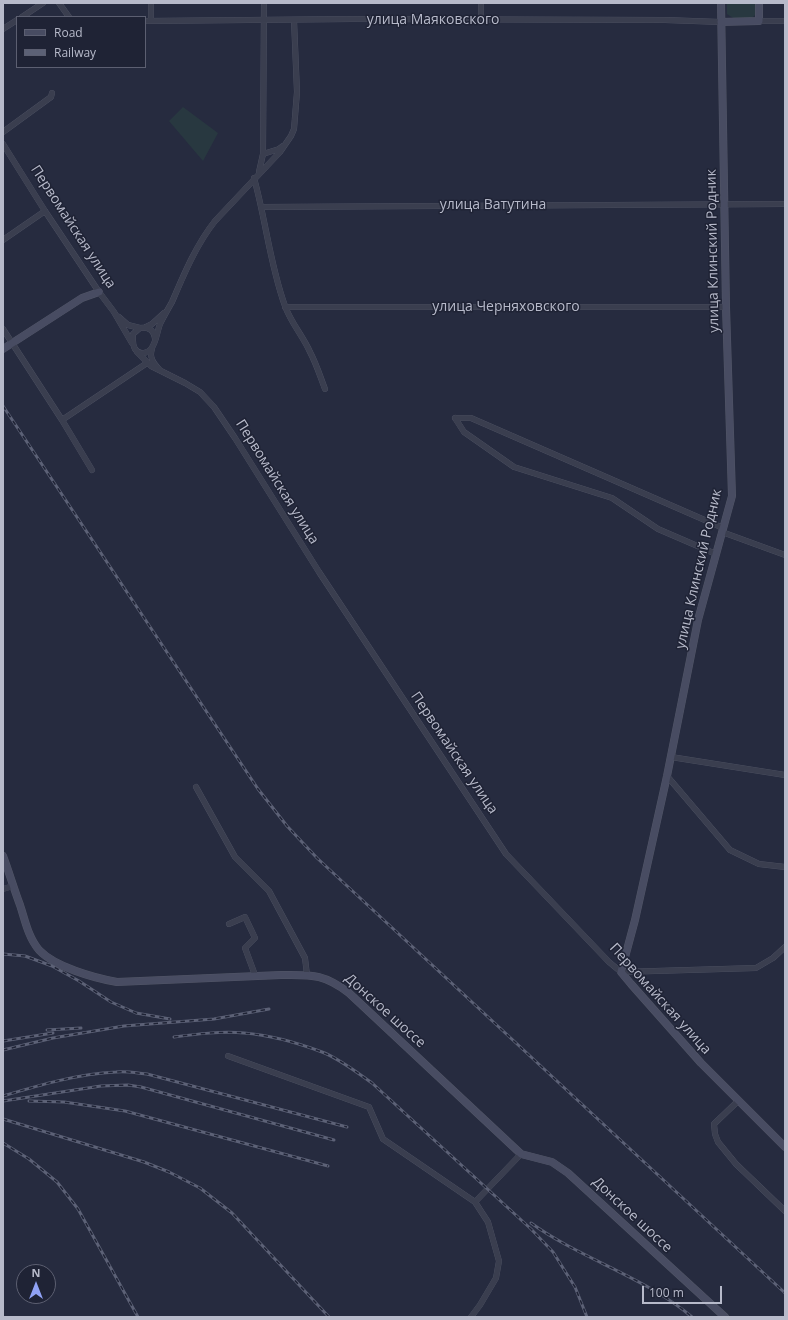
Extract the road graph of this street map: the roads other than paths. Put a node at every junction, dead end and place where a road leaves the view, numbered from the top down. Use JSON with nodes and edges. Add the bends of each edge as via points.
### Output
{"nodes":[{"id":1,"x":43,"y":3,"type":"edge"},
{"id":2,"x":59,"y":3,"type":"edge"},
{"id":3,"x":151,"y":3,"type":"edge"},
{"id":4,"x":264,"y":3,"type":"edge"},
{"id":5,"x":481,"y":3,"type":"edge"},
{"id":6,"x":721,"y":3,"type":"edge"},
{"id":7,"x":759,"y":3,"type":"edge"},
{"id":8,"x":24,"y":16,"type":"edge"},
{"id":9,"x":68,"y":16,"type":"edge"},
{"id":10,"x":264,"y":20,"type":"junction"},
{"id":11,"x":294,"y":20,"type":"junction"},
{"id":12,"x":481,"y":20,"type":"junction"},
{"id":13,"x":16,"y":21,"type":"edge"},
{"id":14,"x":148,"y":21,"type":"edge"},
{"id":15,"x":759,"y":21,"type":"junction"},
{"id":16,"x":785,"y":21,"type":"edge"},
{"id":17,"x":721,"y":22,"type":"junction"},
{"id":18,"x":3,"y":29,"type":"edge"},
{"id":19,"x":52,"y":93,"type":"dead end"},
{"id":20,"x":3,"y":132,"type":"edge"},
{"id":21,"x":287,"y":143,"type":"junction"},
{"id":22,"x":3,"y":144,"type":"edge"},
{"id":23,"x":262,"y":154,"type":"junction"},
{"id":24,"x":256,"y":176,"type":"junction"},
{"id":25,"x":724,"y":204,"type":"junction"},
{"id":26,"x":785,"y":204,"type":"edge"},
{"id":27,"x":262,"y":207,"type":"junction"},
{"id":28,"x":45,"y":211,"type":"junction"},
{"id":29,"x":3,"y":240,"type":"edge"},
{"id":30,"x":99,"y":292,"type":"junction"},
{"id":31,"x":285,"y":307,"type":"junction"},
{"id":32,"x":726,"y":307,"type":"junction"},
{"id":33,"x":168,"y":310,"type":"junction"},
{"id":34,"x":114,"y":312,"type":"junction"},
{"id":35,"x":143,"y":327,"type":"junction"},
{"id":36,"x":3,"y":329,"type":"edge"},
{"id":37,"x":155,"y":339,"type":"junction"},
{"id":38,"x":12,"y":343,"type":"junction"},
{"id":39,"x":133,"y":346,"type":"junction"},
{"id":40,"x":153,"y":346,"type":"junction"},
{"id":41,"x":3,"y":349,"type":"edge"},
{"id":42,"x":137,"y":352,"type":"junction"},
{"id":43,"x":147,"y":363,"type":"junction"},
{"id":44,"x":170,"y":375,"type":"junction"},
{"id":45,"x":325,"y":389,"type":"dead end"},
{"id":46,"x":62,"y":420,"type":"junction"},
{"id":47,"x":92,"y":470,"type":"dead end"},
{"id":48,"x":723,"y":530,"type":"junction"},
{"id":49,"x":716,"y":554,"type":"junction"},
{"id":50,"x":785,"y":555,"type":"edge"},
{"id":51,"x":671,"y":757,"type":"junction"},
{"id":52,"x":785,"y":775,"type":"edge"},
{"id":53,"x":667,"y":776,"type":"junction"},
{"id":54,"x":196,"y":787,"type":"dead end"},
{"id":55,"x":3,"y":856,"type":"edge"},
{"id":56,"x":785,"y":867,"type":"edge"},
{"id":57,"x":13,"y":886,"type":"junction"},
{"id":58,"x":3,"y":889,"type":"edge"},
{"id":59,"x":229,"y":924,"type":"dead end"},
{"id":60,"x":785,"y":947,"type":"edge"},
{"id":61,"x":621,"y":972,"type":"junction"},
{"id":62,"x":255,"y":975,"type":"junction"},
{"id":63,"x":307,"y":975,"type":"junction"},
{"id":64,"x":228,"y":1056,"type":"dead end"},
{"id":65,"x":738,"y":1101,"type":"junction"},
{"id":66,"x":785,"y":1147,"type":"edge"},
{"id":67,"x":521,"y":1154,"type":"junction"},
{"id":68,"x":475,"y":1202,"type":"junction"},
{"id":69,"x":785,"y":1211,"type":"edge"},
{"id":70,"x":471,"y":1317,"type":"edge"},
{"id":71,"x":725,"y":1317,"type":"edge"}],
"edges":[{"from":1,"to":8,"type":"street"},
{"from":2,"to":9,"type":"street"},
{"from":3,"to":14,"type":"street"},
{"from":4,"to":10,"type":"street"},
{"from":5,"to":12,"type":"street"},
{"from":6,"to":17,"type":"main road","name":"улица Клинский Родник"},
{"from":7,"to":15,"type":"main road"},
{"from":10,"to":11,"type":"street","name":"улица Маяковского"},
{"from":10,"to":14,"type":"street","name":"улица Маяковского"},
{"from":10,"to":23,"type":"street"},
{"from":11,"to":12,"type":"street","name":"улица Маяковского"},
{"from":11,"to":21,"type":"street","via":[[297,92],[294,129]]},
{"from":12,"to":17,"type":"street","name":"улица Маяковского"},
{"from":13,"to":18,"type":"street"},
{"from":15,"to":16,"type":"street"},
{"from":15,"to":17,"type":"main road"},
{"from":17,"to":25,"type":"main road","name":"улица Клинский Родник"},
{"from":19,"to":20,"type":"street","via":[[51,97]]},
{"from":21,"to":23,"type":"street","via":[[279,149]]},
{"from":21,"to":24,"type":"street"},
{"from":22,"to":28,"type":"street","name":"Первомайская улица"},
{"from":23,"to":24,"type":"street"},
{"from":24,"to":27,"type":"street"},
{"from":24,"to":33,"type":"street","via":[[206,231]]},
{"from":25,"to":26,"type":"street","name":"улица Ватутина"},
{"from":25,"to":27,"type":"street","name":"улица Ватутина"},
{"from":25,"to":32,"type":"main road","name":"улица Клинский Родник"},
{"from":27,"to":31,"type":"street"},
{"from":28,"to":29,"type":"street"},
{"from":28,"to":30,"type":"street","name":"Первомайская улица"},
{"from":30,"to":34,"type":"street","name":"Первомайская улица"},
{"from":30,"to":38,"type":"main road","via":[[82,298]]},
{"from":31,"to":32,"type":"street","name":"улица Черняховского"},
{"from":31,"to":45,"type":"street","via":[[310,352]]},
{"from":32,"to":48,"type":"main road","name":"улица Клинский Родник","via":[[732,496]]},
{"from":33,"to":35,"type":"street","via":[[152,324]]},
{"from":33,"to":37,"type":"street"},
{"from":34,"to":35,"type":"street","via":[[128,324]]},
{"from":34,"to":39,"type":"street","name":"Первомайская улица"},
{"from":35,"to":37,"type":"street","via":[[150,328],[155,334]]},
{"from":35,"to":39,"type":"street","via":[[134,334]]},
{"from":36,"to":38,"type":"street"},
{"from":37,"to":40,"type":"street"},
{"from":38,"to":41,"type":"main road"},
{"from":38,"to":46,"type":"street"},
{"from":39,"to":42,"type":"street"},
{"from":40,"to":42,"type":"street","via":[[147,353]]},
{"from":40,"to":44,"type":"street","via":[[153,362]]},
{"from":42,"to":43,"type":"street","name":"Первомайская улица"},
{"from":43,"to":44,"type":"street","name":"Первомайская улица"},
{"from":43,"to":46,"type":"street"},
{"from":44,"to":61,"type":"street","name":"Первомайская улица","via":[[200,392],[214,407],[319,572],[506,854]]},
{"from":46,"to":47,"type":"street"},
{"from":48,"to":49,"type":"main road","name":"улица Клинский Родник"},
{"from":48,"to":49,"type":"street","via":[[471,418],[455,418],[464,432],[514,467],[612,498],[658,529]]},
{"from":48,"to":50,"type":"street"},
{"from":49,"to":51,"type":"main road","name":"улица Клинский Родник","via":[[698,620]]},
{"from":51,"to":52,"type":"street"},
{"from":51,"to":53,"type":"main road","name":"улица Клинский Родник"},
{"from":53,"to":56,"type":"street","via":[[730,850],[759,864]]},
{"from":53,"to":61,"type":"main road","name":"улица Клинский Родник"},
{"from":54,"to":63,"type":"street","via":[[235,858],[269,891],[305,958]]},
{"from":55,"to":57,"type":"main road","name":"Донское шоссе"},
{"from":57,"to":58,"type":"street"},
{"from":57,"to":62,"type":"main road","name":"Донское шоссе","via":[[30,938],[39,950],[51,959],[72,969],[117,982]]},
{"from":59,"to":62,"type":"street","via":[[245,917],[254,938],[244,948]]},
{"from":60,"to":61,"type":"street","via":[[756,968]]},
{"from":61,"to":65,"type":"main road","name":"Первомайская улица"},
{"from":62,"to":63,"type":"main road","name":"Донское шоссе"},
{"from":63,"to":67,"type":"main road","name":"Донское шоссе","via":[[336,983],[348,993]]},
{"from":64,"to":68,"type":"street","via":[[368,1107],[383,1139]]},
{"from":65,"to":66,"type":"main road","name":"Первомайская улица"},
{"from":65,"to":69,"type":"street","via":[[714,1124],[714,1134],[736,1164]]},
{"from":67,"to":68,"type":"street"},
{"from":67,"to":71,"type":"main road","name":"Донское шоссе","via":[[552,1162],[568,1174]]},
{"from":68,"to":70,"type":"street","via":[[488,1222],[499,1261],[496,1278]]}]}
